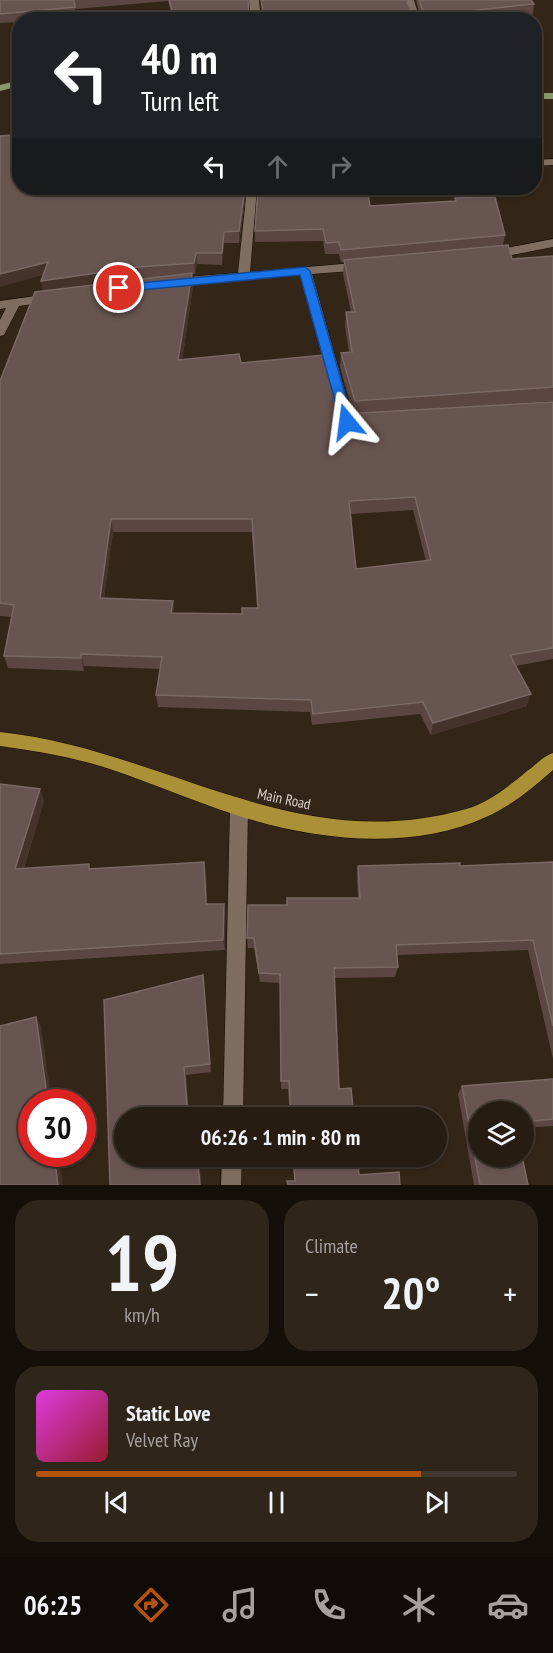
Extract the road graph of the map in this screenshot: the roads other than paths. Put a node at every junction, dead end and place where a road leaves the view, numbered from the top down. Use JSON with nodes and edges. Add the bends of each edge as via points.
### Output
{"nodes":[{"id":1,"x":251,"y":195,"type":"edge"},
{"id":2,"x":553,"y":243,"type":"edge"},
{"id":3,"x":481,"y":256,"type":"edge"},
{"id":4,"x":375,"y":265,"type":"edge"},
{"id":5,"x":305,"y":271,"type":"junction"},
{"id":6,"x":244,"y":276,"type":"junction"},
{"id":7,"x":163,"y":283,"type":"edge"},
{"id":8,"x":60,"y":296,"type":"edge"},
{"id":9,"x":15,"y":303,"type":"junction"},
{"id":10,"x":0,"y":305,"type":"edge"},
{"id":11,"x":0,"y":332,"type":"edge"},
{"id":12,"x":370,"y":421,"type":"edge"},
{"id":13,"x":0,"y":739,"type":"edge"},
{"id":14,"x":553,"y":760,"type":"edge"},
{"id":15,"x":239,"y":808,"type":"junction"},
{"id":16,"x":233,"y":1107,"type":"edge"},
{"id":17,"x":232,"y":1167,"type":"edge"},
{"id":18,"x":231,"y":1185,"type":"edge"}],
"edges":[{"from":1,"to":6,"type":"street"},
{"from":2,"to":3,"type":"street"},
{"from":4,"to":5,"type":"street"},
{"from":5,"to":6,"type":"street"},
{"from":5,"to":12,"type":"street","via":[[347,422]]},
{"from":6,"to":7,"type":"street"},
{"from":8,"to":9,"type":"street"},
{"from":9,"to":10,"type":"street"},
{"from":9,"to":11,"type":"street"},
{"from":13,"to":15,"type":"main road","name":"Main Road","via":[[27,740],[96,756]]},
{"from":14,"to":15,"type":"main road","name":"Main Road","via":[[523,785],[471,816],[403,830],[331,828]]},
{"from":15,"to":16,"type":"street"},
{"from":17,"to":18,"type":"street"}]}
